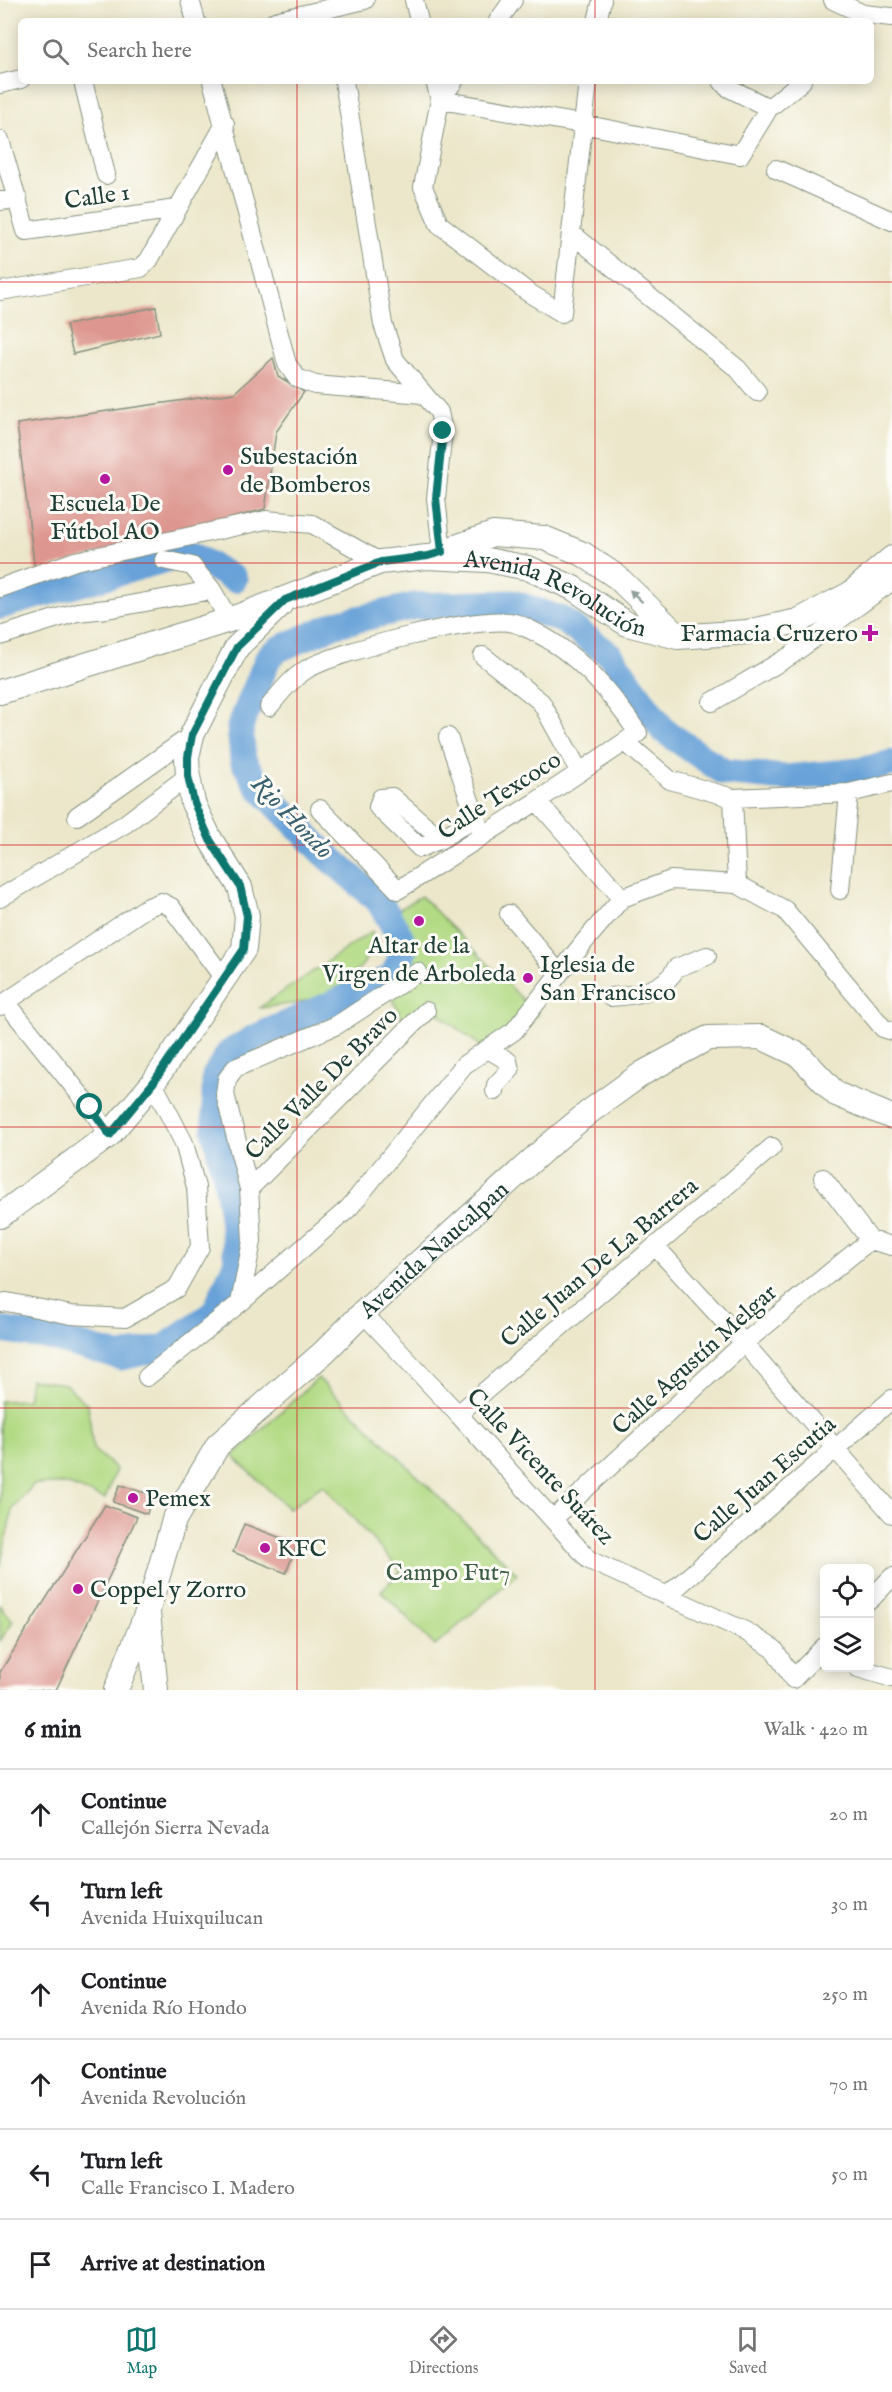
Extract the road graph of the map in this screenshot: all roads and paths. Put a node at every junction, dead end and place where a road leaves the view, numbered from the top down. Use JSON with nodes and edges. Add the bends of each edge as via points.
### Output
{"nodes":[{"id":1,"x":190,"y":0,"type":"edge"},
{"id":2,"x":365,"y":0,"type":"edge"},
{"id":3,"x":414,"y":0,"type":"edge"},
{"id":4,"x":513,"y":0,"type":"edge"},
{"id":5,"x":603,"y":0,"type":"edge"},
{"id":6,"x":833,"y":0,"type":"edge"},
{"id":7,"x":333,"y":14,"type":"edge"},
{"id":8,"x":892,"y":17,"type":"edge"},
{"id":9,"x":195,"y":18,"type":"edge"},
{"id":10,"x":300,"y":18,"type":"edge"},
{"id":11,"x":418,"y":18,"type":"edge"},
{"id":12,"x":500,"y":18,"type":"edge"},
{"id":13,"x":598,"y":18,"type":"edge"},
{"id":14,"x":860,"y":18,"type":"edge"},
{"id":15,"x":18,"y":80,"type":"edge"},
{"id":16,"x":0,"y":84,"type":"edge"},
{"id":17,"x":84,"y":84,"type":"edge"},
{"id":18,"x":213,"y":84,"type":"edge"},
{"id":19,"x":344,"y":84,"type":"edge"},
{"id":20,"x":436,"y":84,"type":"edge"},
{"id":21,"x":452,"y":84,"type":"edge"},
{"id":22,"x":588,"y":84,"type":"edge"},
{"id":23,"x":724,"y":84,"type":"edge"},
{"id":24,"x":798,"y":84,"type":"edge"},
{"id":25,"x":440,"y":100,"type":"junction"},
{"id":26,"x":769,"y":108,"type":"junction"},
{"id":27,"x":225,"y":124,"type":"junction"},
{"id":28,"x":582,"y":124,"type":"junction"},
{"id":29,"x":0,"y":141,"type":"edge"},
{"id":30,"x":776,"y":169,"type":"dead end"},
{"id":31,"x":106,"y":175,"type":"dead end"},
{"id":32,"x":9,"y":200,"type":"edge"},
{"id":33,"x":176,"y":209,"type":"junction"},
{"id":34,"x":892,"y":221,"type":"edge"},
{"id":35,"x":571,"y":233,"type":"junction"},
{"id":36,"x":0,"y":291,"type":"edge"},
{"id":37,"x":757,"y":392,"type":"dead end"},
{"id":38,"x":423,"y":394,"type":"junction"},
{"id":39,"x":435,"y":554,"type":"junction"},
{"id":40,"x":164,"y":560,"type":"dead end"},
{"id":41,"x":381,"y":562,"type":"junction"},
{"id":42,"x":891,"y":566,"type":"edge"},
{"id":43,"x":0,"y":588,"type":"edge"},
{"id":44,"x":212,"y":590,"type":"junction"},
{"id":45,"x":285,"y":600,"type":"junction"},
{"id":46,"x":229,"y":620,"type":"junction"},
{"id":47,"x":0,"y":636,"type":"edge"},
{"id":48,"x":678,"y":637,"type":"junction"},
{"id":49,"x":237,"y":647,"type":"junction"},
{"id":50,"x":483,"y":656,"type":"dead end"},
{"id":51,"x":0,"y":692,"type":"edge"},
{"id":52,"x":712,"y":702,"type":"dead end"},
{"id":53,"x":269,"y":707,"type":"dead end"},
{"id":54,"x":192,"y":735,"type":"junction"},
{"id":55,"x":447,"y":737,"type":"dead end"},
{"id":56,"x":632,"y":737,"type":"junction"},
{"id":57,"x":579,"y":771,"type":"junction"},
{"id":58,"x":188,"y":776,"type":"junction"},
{"id":59,"x":888,"y":788,"type":"edge"},
{"id":60,"x":849,"y":793,"type":"junction"},
{"id":61,"x":733,"y":798,"type":"junction"},
{"id":62,"x":537,"y":801,"type":"junction"},
{"id":63,"x":320,"y":809,"type":"dead end"},
{"id":64,"x":76,"y":816,"type":"dead end"},
{"id":65,"x":479,"y":826,"type":"junction"},
{"id":66,"x":441,"y":839,"type":"junction"},
{"id":67,"x":737,"y":884,"type":"junction"},
{"id":68,"x":840,"y":890,"type":"dead end"},
{"id":69,"x":0,"y":898,"type":"edge"},
{"id":70,"x":622,"y":898,"type":"junction"},
{"id":71,"x":509,"y":914,"type":"dead end"},
{"id":72,"x":707,"y":956,"type":"dead end"},
{"id":73,"x":418,"y":972,"type":"dead end"},
{"id":74,"x":559,"y":973,"type":"junction"},
{"id":75,"x":225,"y":980,"type":"junction"},
{"id":76,"x":610,"y":997,"type":"dead end"},
{"id":77,"x":3,"y":1004,"type":"edge"},
{"id":78,"x":426,"y":1011,"type":"dead end"},
{"id":79,"x":892,"y":1031,"type":"edge"},
{"id":80,"x":488,"y":1049,"type":"junction"},
{"id":81,"x":153,"y":1083,"type":"junction"},
{"id":82,"x":495,"y":1091,"type":"dead end"},
{"id":83,"x":892,"y":1118,"type":"edge"},
{"id":84,"x":110,"y":1135,"type":"junction"},
{"id":85,"x":772,"y":1147,"type":"dead end"},
{"id":86,"x":823,"y":1178,"type":"dead end"},
{"id":87,"x":249,"y":1189,"type":"junction"},
{"id":88,"x":0,"y":1216,"type":"edge"},
{"id":89,"x":870,"y":1240,"type":"junction"},
{"id":90,"x":655,"y":1246,"type":"junction"},
{"id":91,"x":892,"y":1246,"type":"edge"},
{"id":92,"x":0,"y":1303,"type":"edge"},
{"id":93,"x":240,"y":1304,"type":"junction"},
{"id":94,"x":363,"y":1312,"type":"junction"},
{"id":95,"x":744,"y":1343,"type":"junction"},
{"id":96,"x":147,"y":1377,"type":"dead end"},
{"id":97,"x":892,"y":1399,"type":"edge"},
{"id":98,"x":459,"y":1414,"type":"junction"},
{"id":99,"x":835,"y":1447,"type":"junction"},
{"id":100,"x":892,"y":1514,"type":"edge"},
{"id":101,"x":553,"y":1520,"type":"junction"},
{"id":102,"x":892,"y":1576,"type":"edge"},
{"id":103,"x":668,"y":1595,"type":"junction"},
{"id":104,"x":874,"y":1596,"type":"edge"},
{"id":105,"x":148,"y":1610,"type":"junction"},
{"id":106,"x":820,"y":1655,"type":"edge"},
{"id":107,"x":872,"y":1672,"type":"edge"},
{"id":108,"x":892,"y":1678,"type":"edge"},
{"id":109,"x":794,"y":1684,"type":"edge"},
{"id":110,"x":116,"y":1690,"type":"edge"},
{"id":111,"x":156,"y":1690,"type":"edge"}],
"edges":[{"from":1,"to":9,"type":"street"},
{"from":2,"to":7,"type":"street"},
{"from":3,"to":11,"type":"street"},
{"from":4,"to":12,"type":"street"},
{"from":5,"to":13,"type":"street"},
{"from":6,"to":14,"type":"street"},
{"from":7,"to":10,"type":"street"},
{"from":8,"to":14,"type":"street"},
{"from":15,"to":16,"type":"street"},
{"from":17,"to":31,"type":"street"},
{"from":18,"to":27,"type":"street"},
{"from":19,"to":38,"type":"street","via":[[383,324],[395,360]]},
{"from":20,"to":25,"type":"street"},
{"from":21,"to":25,"type":"street"},
{"from":22,"to":28,"type":"street"},
{"from":23,"to":26,"type":"street"},
{"from":24,"to":26,"type":"street"},
{"from":25,"to":28,"type":"street"},
{"from":25,"to":35,"type":"street","via":[[423,187],[439,224],[529,293],[562,313]]},
{"from":26,"to":28,"type":"street","via":[[740,155]]},
{"from":27,"to":33,"type":"street"},
{"from":27,"to":38,"type":"street","via":[[287,364],[297,378],[315,385]]},
{"from":28,"to":35,"type":"street"},
{"from":29,"to":32,"type":"street"},
{"from":30,"to":34,"type":"street"},
{"from":32,"to":33,"type":"street","name":"Calle 1","via":[[26,231]]},
{"from":33,"to":36,"type":"street","via":[[141,268]]},
{"from":35,"to":37,"type":"street","via":[[738,369]]},
{"from":38,"to":39,"type":"street","via":[[439,412],[443,431]]},
{"from":39,"to":41,"type":"main road","name":"Avenida Revolución"},
{"from":39,"to":48,"type":"main road","name":"Avenida Revolución","via":[[528,568],[573,588],[627,624]]},
{"from":48,"to":39,"type":"main road","name":"Avenida Revolución","one_way":true,"via":[[617,577],[583,554],[544,538],[493,534]]},
{"from":40,"to":44,"type":"street","via":[[192,566]]},
{"from":41,"to":43,"type":"street","via":[[312,524],[266,520],[75,561]]},
{"from":41,"to":45,"type":"main road","name":"Avenida Revolución"},
{"from":42,"to":48,"type":"main road","via":[[850,594],[798,621],[747,632]]},
{"from":42,"to":52,"type":"street","via":[[790,656]]},
{"from":44,"to":46,"type":"street"},
{"from":44,"to":47,"type":"street","via":[[76,612]]},
{"from":45,"to":46,"type":"main road","name":"Avenida Revolución"},
{"from":45,"to":49,"type":"main road"},
{"from":46,"to":49,"type":"main road"},
{"from":46,"to":51,"type":"main road","name":"Avenida Revolución"},
{"from":49,"to":54,"type":"main road"},
{"from":50,"to":57,"type":"street","via":[[541,702]]},
{"from":53,"to":56,"type":"street","name":"Avenida Revolución","via":[[288,683],[308,669],[351,653],[396,639],[484,621],[514,622],[576,659],[618,703]]},
{"from":54,"to":58,"type":"main road"},
{"from":54,"to":64,"type":"street"},
{"from":55,"to":65,"type":"street"},
{"from":56,"to":57,"type":"street","name":"Calle Texcoco"},
{"from":56,"to":61,"type":"street","via":[[630,746],[670,780]]},
{"from":57,"to":62,"type":"street","name":"Calle Texcoco"},
{"from":58,"to":69,"type":"street","via":[[125,824]]},
{"from":58,"to":75,"type":"main road","via":[[194,803],[210,840],[240,886],[247,916],[244,949]]},
{"from":59,"to":60,"type":"street"},
{"from":60,"to":61,"type":"street"},
{"from":60,"to":68,"type":"street"},
{"from":61,"to":67,"type":"street"},
{"from":62,"to":65,"type":"street","name":"Calle Texcoco"},
{"from":62,"to":70,"type":"street"},
{"from":63,"to":65,"type":"street","name":"Calle Texcoco","via":[[398,890]]},
{"from":65,"to":66,"type":"street"},
{"from":66,"to":66,"type":"street","via":[[392,797],[381,798],[378,807],[420,848]]},
{"from":67,"to":70,"type":"street","via":[[671,880]]},
{"from":67,"to":79,"type":"street","via":[[785,910],[883,1028]]},
{"from":70,"to":74,"type":"street"},
{"from":71,"to":74,"type":"street"},
{"from":72,"to":76,"type":"street","via":[[676,968],[672,978],[656,987],[630,996]]},
{"from":73,"to":87,"type":"street","via":[[337,1025],[235,1068],[227,1079],[225,1094]]},
{"from":74,"to":80,"type":"street","via":[[514,1031]]},
{"from":75,"to":77,"type":"street","via":[[171,907],[161,902],[146,908]]},
{"from":75,"to":81,"type":"main road"},
{"from":77,"to":84,"type":"street"},
{"from":78,"to":87,"type":"street","name":"Calle Valle De Bravo"},
{"from":80,"to":82,"type":"street","via":[[508,1061],[510,1070]]},
{"from":80,"to":93,"type":"street","via":[[464,1065],[350,1208]]},
{"from":81,"to":84,"type":"main road"},
{"from":81,"to":92,"type":"street","via":[[184,1143],[196,1187],[200,1247],[177,1288],[125,1318],[71,1315]]},
{"from":83,"to":94,"type":"main road","name":"Avenida Naucalpan","via":[[836,1094],[799,1055],[761,1037],[708,1038],[643,1073],[581,1119]]},
{"from":84,"to":88,"type":"main road"},
{"from":85,"to":90,"type":"street","name":"Calle Juan De La Barrera"},
{"from":86,"to":89,"type":"street"},
{"from":87,"to":93,"type":"street","via":[[252,1241]]},
{"from":89,"to":91,"type":"street"},
{"from":89,"to":95,"type":"street","name":"Calle Agustín Melgar"},
{"from":90,"to":95,"type":"street"},
{"from":90,"to":98,"type":"street","name":"Calle Juan De La Barrera"},
{"from":93,"to":96,"type":"street"},
{"from":94,"to":98,"type":"street","name":"Calle Vicente Suárez"},
{"from":94,"to":105,"type":"main road","name":"Avenida Naucalpan","via":[[324,1353],[218,1445],[174,1520]]},
{"from":95,"to":99,"type":"street"},
{"from":95,"to":101,"type":"street","name":"Calle Agustín Melgar"},
{"from":97,"to":99,"type":"street","name":"Calle Juan Escutia"},
{"from":98,"to":101,"type":"street","name":"Calle Vicente Suárez"},
{"from":99,"to":100,"type":"street"},
{"from":99,"to":103,"type":"street","name":"Calle Juan Escutia"},
{"from":101,"to":103,"type":"street","name":"Calle Vicente Suárez","via":[[589,1560]]},
{"from":102,"to":104,"type":"street"},
{"from":103,"to":109,"type":"street","name":"Calle Vicente Suárez","via":[[746,1631],[774,1650]]},
{"from":105,"to":110,"type":"main road","name":"Avenida Naucalpan"},
{"from":105,"to":111,"type":"main road"},
{"from":106,"to":109,"type":"street"},
{"from":107,"to":108,"type":"street"}]}
